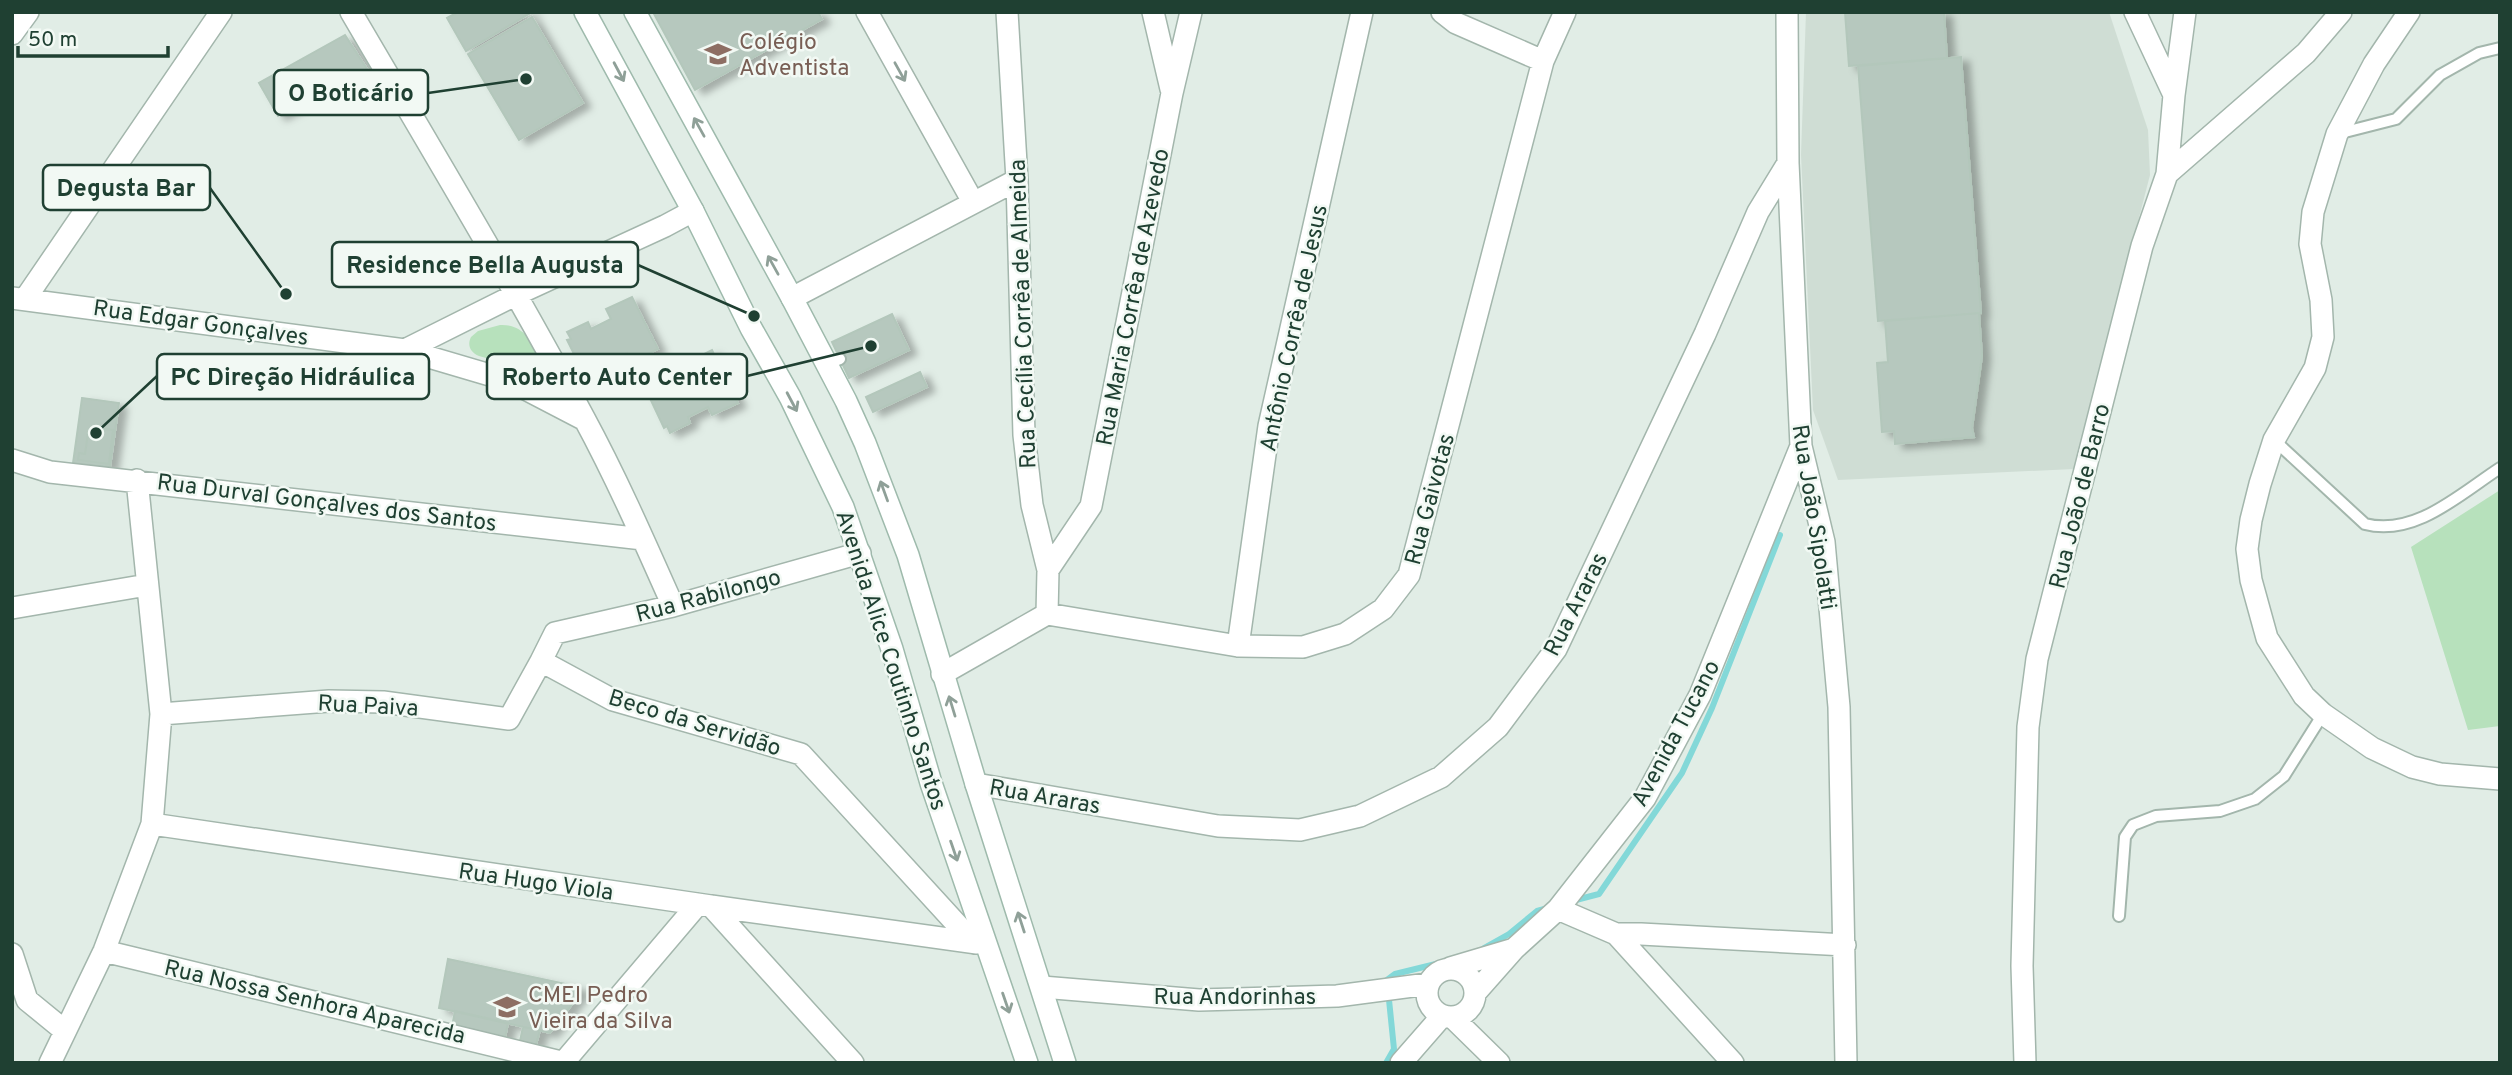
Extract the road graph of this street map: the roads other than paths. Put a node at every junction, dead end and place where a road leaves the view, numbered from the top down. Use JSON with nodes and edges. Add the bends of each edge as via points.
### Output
{"nodes":[{"id":1,"x":28,"y":12,"type":"edge"},
{"id":2,"x":221,"y":12,"type":"edge"},
{"id":3,"x":351,"y":12,"type":"edge"},
{"id":4,"x":585,"y":12,"type":"edge"},
{"id":5,"x":635,"y":12,"type":"edge"},
{"id":6,"x":867,"y":12,"type":"edge"},
{"id":7,"x":1007,"y":12,"type":"edge"},
{"id":8,"x":1153,"y":12,"type":"edge"},
{"id":9,"x":1191,"y":12,"type":"edge"},
{"id":10,"x":1362,"y":12,"type":"edge"},
{"id":11,"x":1441,"y":12,"type":"edge"},
{"id":12,"x":1564,"y":12,"type":"edge"},
{"id":13,"x":1787,"y":12,"type":"edge"},
{"id":14,"x":2135,"y":12,"type":"edge"},
{"id":15,"x":2185,"y":12,"type":"edge"},
{"id":16,"x":2341,"y":12,"type":"edge"},
{"id":17,"x":2409,"y":12,"type":"edge"},
{"id":18,"x":12,"y":34,"type":"edge"},
{"id":19,"x":2500,"y":48,"type":"edge"},
{"id":20,"x":1543,"y":61,"type":"junction"},
{"id":21,"x":1172,"y":93,"type":"junction"},
{"id":22,"x":2174,"y":95,"type":"junction"},
{"id":23,"x":2337,"y":134,"type":"junction"},
{"id":24,"x":1788,"y":163,"type":"junction"},
{"id":25,"x":2167,"y":174,"type":"junction"},
{"id":26,"x":1017,"y":180,"type":"junction"},
{"id":27,"x":973,"y":202,"type":"junction"},
{"id":28,"x":693,"y":211,"type":"junction"},
{"id":29,"x":516,"y":295,"type":"junction"},
{"id":30,"x":19,"y":298,"type":"edge"},
{"id":31,"x":792,"y":299,"type":"junction"},
{"id":32,"x":405,"y":350,"type":"junction"},
{"id":33,"x":585,"y":420,"type":"junction"},
{"id":34,"x":2274,"y":440,"type":"junction"},
{"id":35,"x":1801,"y":446,"type":"junction"},
{"id":36,"x":12,"y":460,"type":"edge"},
{"id":37,"x":2500,"y":468,"type":"edge"},
{"id":38,"x":138,"y":480,"type":"junction"},
{"id":39,"x":643,"y":539,"type":"junction"},
{"id":40,"x":860,"y":553,"type":"junction"},
{"id":41,"x":1048,"y":570,"type":"junction"},
{"id":42,"x":146,"y":585,"type":"junction"},
{"id":43,"x":673,"y":606,"type":"junction"},
{"id":44,"x":12,"y":608,"type":"edge"},
{"id":45,"x":1047,"y":614,"type":"junction"},
{"id":46,"x":1238,"y":646,"type":"junction"},
{"id":47,"x":541,"y":661,"type":"junction"},
{"id":48,"x":942,"y":674,"type":"junction"},
{"id":49,"x":161,"y":714,"type":"junction"},
{"id":50,"x":2323,"y":715,"type":"junction"},
{"id":51,"x":2500,"y":779,"type":"edge"},
{"id":52,"x":976,"y":784,"type":"junction"},
{"id":53,"x":152,"y":824,"type":"junction"},
{"id":54,"x":704,"y":905,"type":"junction"},
{"id":55,"x":1558,"y":909,"type":"junction"},
{"id":56,"x":2119,"y":916,"type":"dead end"},
{"id":57,"x":1616,"y":934,"type":"junction"},
{"id":58,"x":980,"y":943,"type":"junction"},
{"id":59,"x":1844,"y":945,"type":"junction"},
{"id":60,"x":1514,"y":949,"type":"junction"},
{"id":61,"x":104,"y":951,"type":"junction"},
{"id":62,"x":12,"y":954,"type":"edge"},
{"id":63,"x":1450,"y":968,"type":"junction"},
{"id":64,"x":1428,"y":984,"type":"junction"},
{"id":65,"x":1042,"y":987,"type":"junction"},
{"id":66,"x":1475,"y":996,"type":"junction"},
{"id":67,"x":20,"y":1002,"type":"edge"},
{"id":68,"x":1447,"y":1016,"type":"junction"},
{"id":69,"x":65,"y":1031,"type":"junction"},
{"id":70,"x":1495,"y":1057,"type":"edge"},
{"id":71,"x":564,"y":1062,"type":"edge"},
{"id":72,"x":52,"y":1063,"type":"edge"},
{"id":73,"x":853,"y":1063,"type":"edge"},
{"id":74,"x":1027,"y":1063,"type":"edge"},
{"id":75,"x":1065,"y":1063,"type":"edge"},
{"id":76,"x":1401,"y":1063,"type":"edge"},
{"id":77,"x":1733,"y":1063,"type":"edge"},
{"id":78,"x":1846,"y":1063,"type":"edge"},
{"id":79,"x":2025,"y":1063,"type":"edge"}],
"edges":[{"from":1,"to":18,"type":"street"},
{"from":2,"to":30,"type":"street"},
{"from":3,"to":29,"type":"street"},
{"from":4,"to":28,"type":"street","name":"Avenida Alice Coutinho Santos","one_way":true},
{"from":31,"to":5,"type":"street","name":"Avenida Alice Coutinho Santos","one_way":true},
{"from":6,"to":27,"type":"street","one_way":true},
{"from":7,"to":26,"type":"street","name":"Rua Cecília Corrêa de Almeida"},
{"from":8,"to":21,"type":"street"},
{"from":9,"to":21,"type":"street","name":"Rua Maria Corrêa de Azevedo"},
{"from":10,"to":46,"type":"street","name":"Antônio Corrêa de Jesus","via":[[1269,426]]},
{"from":11,"to":20,"type":"street"},
{"from":12,"to":20,"type":"street","name":"Rua Gaivotas"},
{"from":13,"to":24,"type":"street","name":"Rua João Sipolatti"},
{"from":14,"to":22,"type":"street"},
{"from":15,"to":22,"type":"street"},
{"from":16,"to":25,"type":"street","name":"Rua João de Barro","via":[[2306,53]]},
{"from":17,"to":23,"type":"street","via":[[2374,64]]},
{"from":19,"to":23,"type":"lane","via":[[2479,52],[2440,75],[2396,119]]},
{"from":20,"to":46,"type":"street","name":"Rua Gaivotas","via":[[1409,575],[1383,609],[1345,634],[1303,647]]},
{"from":21,"to":41,"type":"street","name":"Rua Maria Corrêa de Azevedo","via":[[1091,506]]},
{"from":22,"to":25,"type":"street"},
{"from":23,"to":34,"type":"street","via":[[2312,212],[2310,244],[2323,337],[2315,368]]},
{"from":24,"to":35,"type":"street","name":"Rua João Sipolatti"},
{"from":24,"to":52,"type":"street","name":"Rua Araras","via":[[1758,212],[1556,649],[1498,727],[1441,777],[1360,816],[1300,830],[1218,827]]},
{"from":25,"to":79,"type":"street","name":"Rua João de Barro","via":[[2142,246],[2037,659],[2028,727],[2022,966]]},
{"from":26,"to":27,"type":"street"},
{"from":26,"to":41,"type":"street","name":"Rua Cecília Corrêa de Almeida","via":[[1024,435],[1032,505]]},
{"from":27,"to":31,"type":"street"},
{"from":28,"to":29,"type":"street"},
{"from":28,"to":40,"type":"street","name":"Avenida Alice Coutinho Santos","one_way":true,"via":[[828,472]]},
{"from":29,"to":32,"type":"street"},
{"from":29,"to":33,"type":"street"},
{"from":30,"to":32,"type":"street","name":"Rua Edgar Gonçalves"},
{"from":48,"to":31,"type":"street","name":"Avenida Alice Coutinho Santos","one_way":true,"via":[[908,555],[833,361]]},
{"from":32,"to":33,"type":"street","name":"Rua Edgar Gonçalves","via":[[510,381]]},
{"from":33,"to":39,"type":"street"},
{"from":34,"to":37,"type":"lane","via":[[2365,524],[2381,528],[2424,517]]},
{"from":34,"to":50,"type":"street","via":[[2251,520],[2247,549],[2251,580],[2267,638],[2304,696]]},
{"from":35,"to":55,"type":"street","name":"Avenida Tucano","via":[[1700,695],[1645,797]]},
{"from":35,"to":59,"type":"street","name":"Rua João Sipolatti","via":[[1824,542],[1839,707]]},
{"from":36,"to":38,"type":"street","name":"Rua Durval Gonçalves dos Santos","via":[[50,472]]},
{"from":38,"to":39,"type":"street","name":"Rua Durval Gonçalves dos Santos"},
{"from":38,"to":42,"type":"street"},
{"from":39,"to":43,"type":"street"},
{"from":40,"to":43,"type":"street","name":"Rua Rabilongo"},
{"from":40,"to":58,"type":"street","name":"Avenida Alice Coutinho Santos","one_way":true},
{"from":41,"to":45,"type":"street","name":"Rua Cecília Corrêa de Almeida"},
{"from":42,"to":44,"type":"street"},
{"from":42,"to":49,"type":"street"},
{"from":43,"to":47,"type":"street","name":"Rua Rabilongo","via":[[555,632]]},
{"from":45,"to":46,"type":"street","name":"Rua Gaivotas"},
{"from":45,"to":48,"type":"street"},
{"from":47,"to":49,"type":"street","name":"Rua Paiva","via":[[509,719],[383,702],[329,701]]},
{"from":47,"to":58,"type":"street","name":"Beco da Servidão","via":[[613,700],[801,754]]},
{"from":52,"to":48,"type":"street","name":"Avenida Alice Coutinho Santos","one_way":true},
{"from":49,"to":53,"type":"street"},
{"from":50,"to":51,"type":"street","via":[[2412,767]]},
{"from":50,"to":56,"type":"lane","via":[[2284,776],[2255,799],[2220,811],[2157,816],[2133,825],[2125,837]]},
{"from":65,"to":52,"type":"street","name":"Avenida Alice Coutinho Santos","one_way":true},
{"from":53,"to":54,"type":"street","name":"Rua Hugo Viola"},
{"from":53,"to":61,"type":"street"},
{"from":54,"to":58,"type":"street"},
{"from":54,"to":71,"type":"street"},
{"from":54,"to":73,"type":"street"},
{"from":55,"to":57,"type":"street"},
{"from":55,"to":60,"type":"street","name":"Avenida Tucano"},
{"from":57,"to":59,"type":"street"},
{"from":57,"to":77,"type":"street"},
{"from":58,"to":74,"type":"street","name":"Avenida Alice Coutinho Santos","one_way":true},
{"from":59,"to":78,"type":"street","name":"Rua João Sipolatti"},
{"from":60,"to":63,"type":"street","name":"Avenida Tucano"},
{"from":60,"to":66,"type":"street","name":"Avenida Tucano"},
{"from":61,"to":69,"type":"street"},
{"from":61,"to":71,"type":"street","name":"Rua Nossa Senhora Aparecida"},
{"from":62,"to":67,"type":"street"},
{"from":63,"to":64,"type":"street","via":[[1441,970]]},
{"from":63,"to":66,"type":"street","via":[[1468,974]]},
{"from":64,"to":65,"type":"street","name":"Rua Andorinhas","via":[[1337,996],[1199,1000]]},
{"from":64,"to":68,"type":"street","via":[[1429,1003]]},
{"from":65,"to":75,"type":"street","name":"Avenida Alice Coutinho Santos"},
{"from":66,"to":68,"type":"street","via":[[1469,1009]]},
{"from":66,"to":70,"type":"street"},
{"from":67,"to":69,"type":"street"},
{"from":68,"to":70,"type":"street"},
{"from":68,"to":76,"type":"street"},
{"from":69,"to":72,"type":"street"}]}
